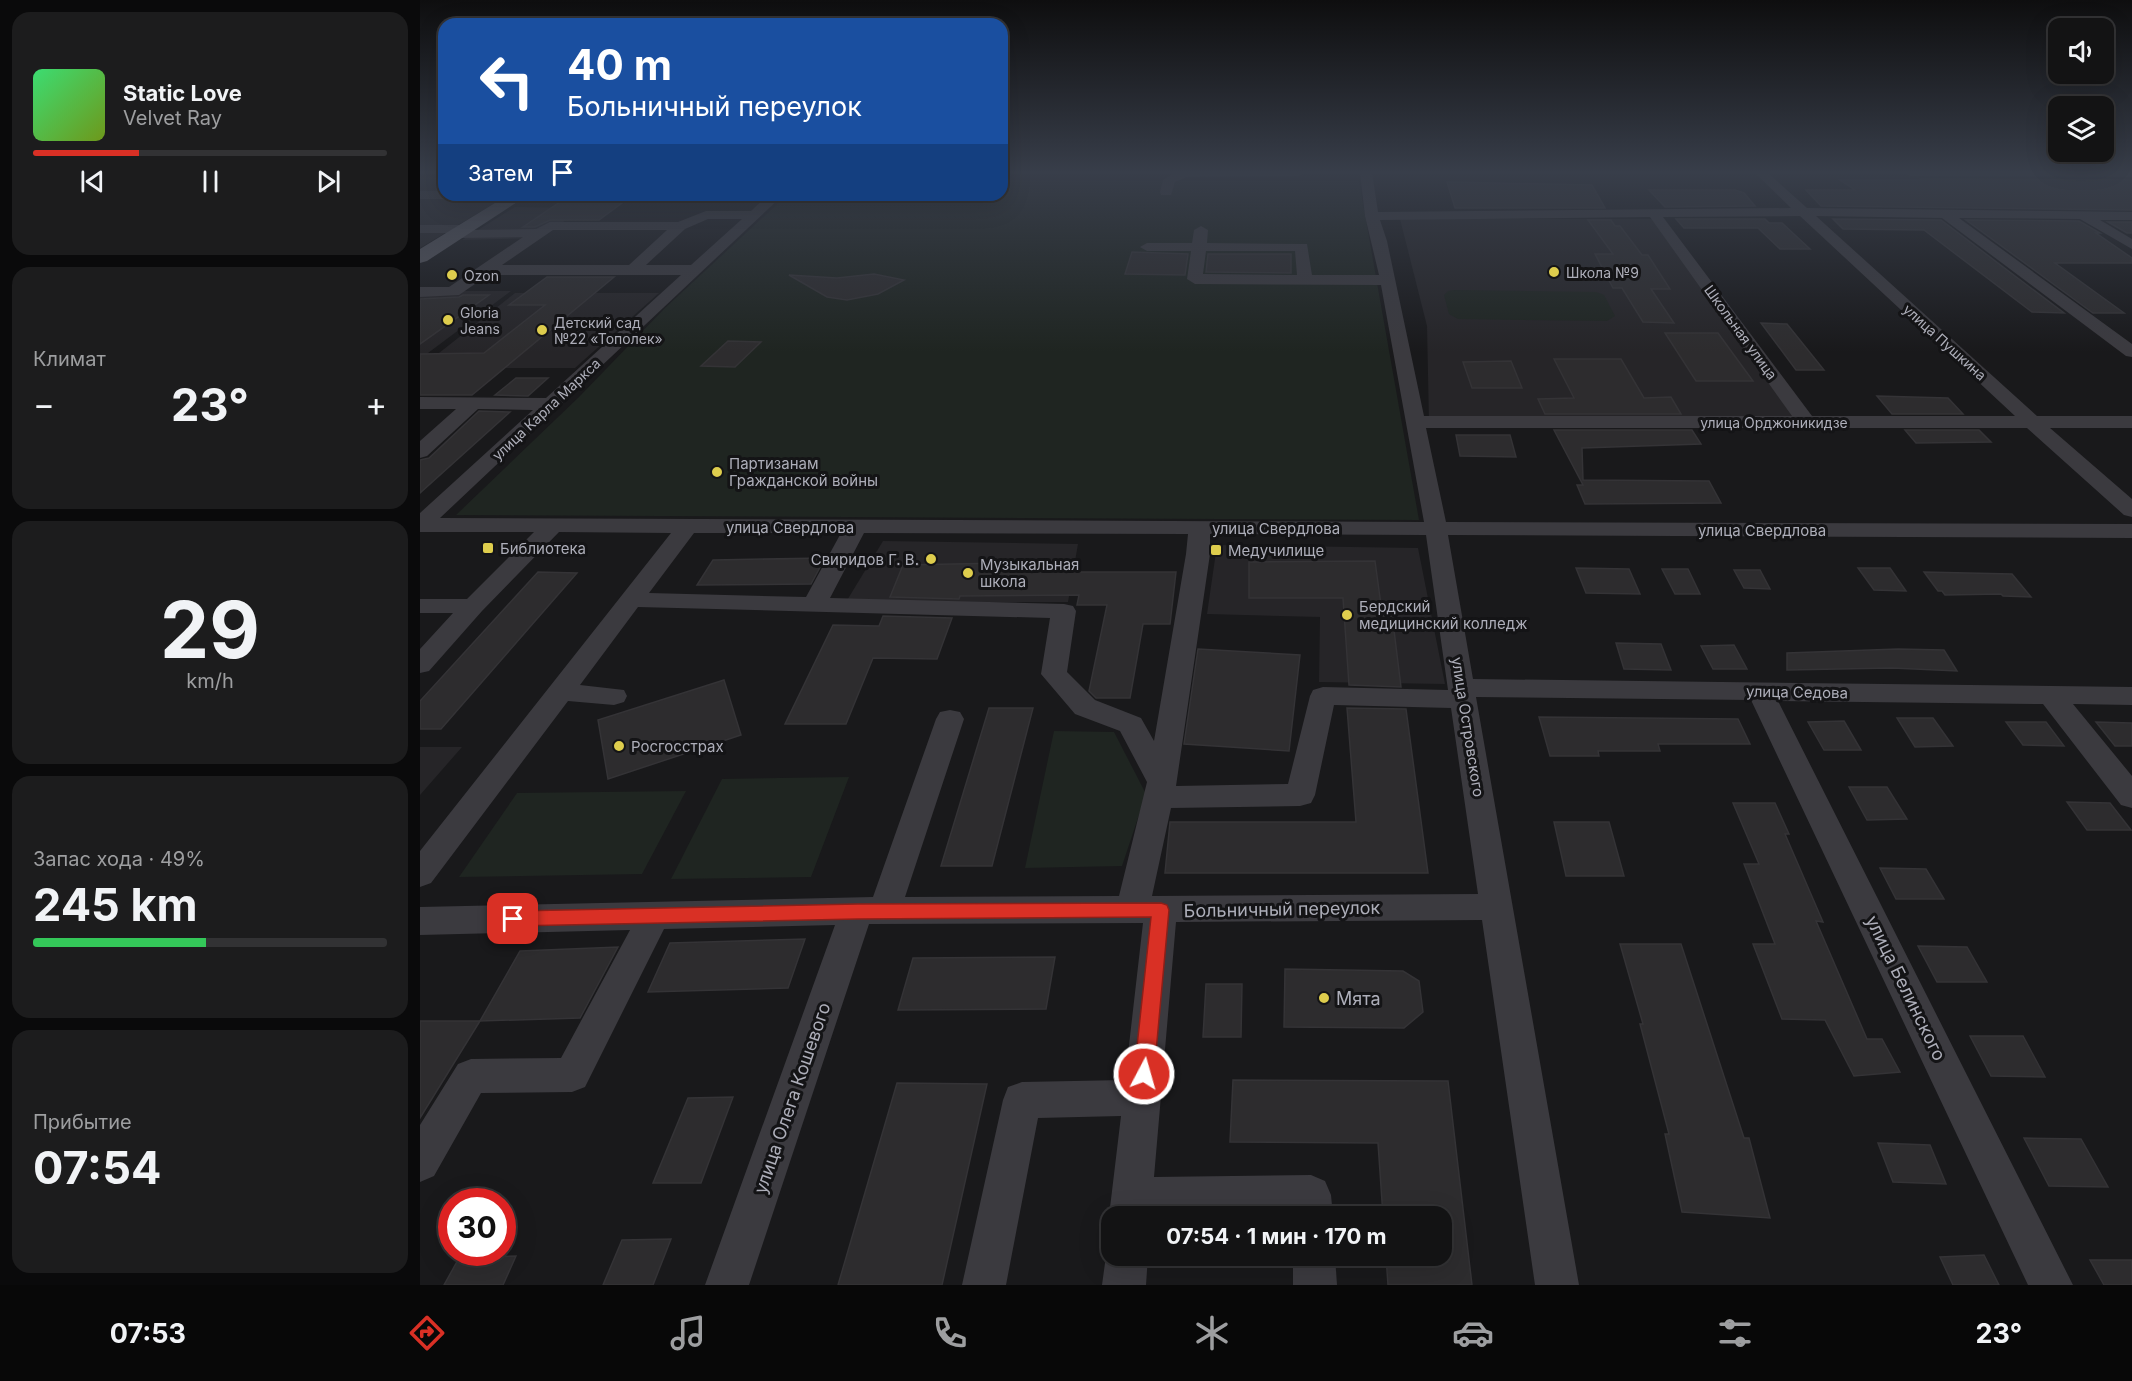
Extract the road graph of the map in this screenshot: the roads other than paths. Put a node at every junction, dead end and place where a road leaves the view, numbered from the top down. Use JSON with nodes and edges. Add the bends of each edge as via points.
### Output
{"nodes":[{"id":1,"x":461,"y":232,"type":"joint"},
{"id":2,"x":674,"y":232,"type":"edge"},
{"id":3,"x":737,"y":232,"type":"edge"},
{"id":4,"x":1201,"y":232,"type":"edge"},
{"id":5,"x":1292,"y":232,"type":"edge"},
{"id":6,"x":1376,"y":232,"type":"edge"},
{"id":7,"x":1667,"y":232,"type":"edge"},
{"id":8,"x":1824,"y":232,"type":"edge"},
{"id":9,"x":1969,"y":232,"type":"edge"},
{"id":10,"x":2110,"y":232,"type":"edge"},
{"id":11,"x":539,"y":233,"type":"joint"},
{"id":12,"x":2132,"y":245,"type":"edge"},
{"id":13,"x":1199,"y":247,"type":"junction"},
{"id":14,"x":1293,"y":247,"type":"junction"},
{"id":15,"x":1147,"y":248,"type":"dead end"},
{"id":16,"x":420,"y":257,"type":"edge"},
{"id":17,"x":486,"y":270,"type":"junction"},
{"id":18,"x":633,"y":270,"type":"junction"},
{"id":19,"x":696,"y":270,"type":"junction"},
{"id":20,"x":1305,"y":280,"type":"junction"},
{"id":21,"x":1387,"y":280,"type":"junction"},
{"id":22,"x":420,"y":292,"type":"edge"},
{"id":23,"x":2132,"y":352,"type":"edge"},
{"id":24,"x":420,"y":403,"type":"edge"},
{"id":25,"x":474,"y":403,"type":"junction"},
{"id":26,"x":552,"y":404,"type":"junction"},
{"id":27,"x":2031,"y":421,"type":"junction"},
{"id":28,"x":1416,"y":422,"type":"junction"},
{"id":29,"x":1806,"y":422,"type":"junction"},
{"id":30,"x":2132,"y":422,"type":"edge"},
{"id":31,"x":420,"y":452,"type":"edge"},
{"id":32,"x":2132,"y":510,"type":"edge"},
{"id":33,"x":420,"y":525,"type":"edge"},
{"id":34,"x":553,"y":526,"type":"junction"},
{"id":35,"x":688,"y":526,"type":"junction"},
{"id":36,"x":856,"y":527,"type":"junction"},
{"id":37,"x":1199,"y":528,"type":"junction"},
{"id":38,"x":1437,"y":529,"type":"junction"},
{"id":39,"x":2132,"y":531,"type":"edge"},
{"id":40,"x":631,"y":600,"type":"junction"},
{"id":41,"x":420,"y":606,"type":"edge"},
{"id":42,"x":473,"y":606,"type":"junction"},
{"id":43,"x":814,"y":606,"type":"junction"},
{"id":44,"x":420,"y":665,"type":"edge"},
{"id":45,"x":1760,"y":691,"type":"junction"},
{"id":46,"x":560,"y":692,"type":"junction"},
{"id":47,"x":1463,"y":693,"type":"junction"},
{"id":48,"x":2051,"y":695,"type":"junction"},
{"id":49,"x":614,"y":696,"type":"dead end"},
{"id":50,"x":2132,"y":696,"type":"edge"},
{"id":51,"x":950,"y":719,"type":"dead end"},
{"id":52,"x":1160,"y":789,"type":"junction"},
{"id":53,"x":2132,"y":797,"type":"edge"},
{"id":54,"x":420,"y":874,"type":"edge"},
{"id":55,"x":1497,"y":907,"type":"junction"},
{"id":56,"x":1146,"y":910,"type":"junction"},
{"id":57,"x":870,"y":911,"type":"junction"},
{"id":58,"x":654,"y":916,"type":"junction"},
{"id":59,"x":420,"y":921,"type":"edge"},
{"id":60,"x":1142,"y":1098,"type":"junction"},
{"id":61,"x":420,"y":1162,"type":"edge"},
{"id":62,"x":1131,"y":1206,"type":"edge"},
{"id":63,"x":1146,"y":1206,"type":"edge"},
{"id":64,"x":1312,"y":1206,"type":"edge"},
{"id":65,"x":1126,"y":1266,"type":"edge"},
{"id":66,"x":1314,"y":1266,"type":"edge"},
{"id":67,"x":727,"y":1285,"type":"edge"},
{"id":68,"x":984,"y":1285,"type":"edge"},
{"id":69,"x":1124,"y":1285,"type":"edge"},
{"id":70,"x":1315,"y":1285,"type":"edge"},
{"id":71,"x":1557,"y":1285,"type":"edge"},
{"id":72,"x":2051,"y":1285,"type":"edge"}],
"edges":[{"from":1,"to":11,"type":"street"},
{"from":1,"to":16,"type":"main road"},
{"from":2,"to":18,"type":"street"},
{"from":3,"to":19,"type":"street","name":"улица Карла Маркса"},
{"from":4,"to":13,"type":"street"},
{"from":5,"to":14,"type":"street"},
{"from":6,"to":21,"type":"street","name":"улица Островского"},
{"from":7,"to":29,"type":"street","name":"Школьная улица"},
{"from":8,"to":27,"type":"street","name":"улица Пушкина"},
{"from":9,"to":23,"type":"street"},
{"from":10,"to":12,"type":"street"},
{"from":11,"to":17,"type":"street"},
{"from":13,"to":14,"type":"street"},
{"from":13,"to":15,"type":"street"},
{"from":13,"to":20,"type":"street","via":[[1195,279]]},
{"from":14,"to":20,"type":"street","via":[[1302,247]]},
{"from":17,"to":18,"type":"street"},
{"from":17,"to":22,"type":"street","via":[[453,292]]},
{"from":18,"to":19,"type":"street"},
{"from":19,"to":26,"type":"street","name":"улица Карла Маркса"},
{"from":20,"to":21,"type":"street"},
{"from":21,"to":28,"type":"street","name":"улица Островского"},
{"from":24,"to":25,"type":"street"},
{"from":25,"to":26,"type":"street"},
{"from":25,"to":31,"type":"street"},
{"from":26,"to":33,"type":"street","name":"улица Карла Маркса"},
{"from":27,"to":29,"type":"street","name":"улица Орджоникидзе"},
{"from":27,"to":30,"type":"street","name":"улица Орджоникидзе"},
{"from":27,"to":32,"type":"street","name":"улица Пушкина"},
{"from":28,"to":29,"type":"street","name":"улица Орджоникидзе"},
{"from":28,"to":38,"type":"street","name":"улица Островского"},
{"from":33,"to":34,"type":"street","name":"улица Свердлова"},
{"from":34,"to":35,"type":"street","name":"улица Свердлова"},
{"from":34,"to":42,"type":"street"},
{"from":35,"to":36,"type":"street","name":"улица Свердлова"},
{"from":35,"to":40,"type":"street"},
{"from":36,"to":37,"type":"street","name":"улица Свердлова"},
{"from":36,"to":43,"type":"street"},
{"from":37,"to":38,"type":"street","name":"улица Свердлова"},
{"from":37,"to":52,"type":"street"},
{"from":38,"to":39,"type":"street","name":"улица Свердлова"},
{"from":38,"to":47,"type":"street","name":"улица Островского"},
{"from":40,"to":43,"type":"street"},
{"from":40,"to":46,"type":"street"},
{"from":41,"to":42,"type":"street"},
{"from":42,"to":44,"type":"street"},
{"from":43,"to":52,"type":"street","via":[[1064,611],[1054,674],[1084,707],[1131,725]]},
{"from":45,"to":47,"type":"street","name":"улица Седова"},
{"from":45,"to":48,"type":"street","name":"улица Седова"},
{"from":45,"to":72,"type":"street","name":"улица Белинского"},
{"from":46,"to":49,"type":"street"},
{"from":46,"to":54,"type":"street"},
{"from":47,"to":52,"type":"street","name":"улица Седова","via":[[1323,696],[1300,795]]},
{"from":47,"to":55,"type":"street","name":"улица Островского"},
{"from":48,"to":50,"type":"street","name":"улица Седова"},
{"from":48,"to":53,"type":"street"},
{"from":51,"to":57,"type":"street","name":"улица Олега Кошевого"},
{"from":52,"to":56,"type":"street"},
{"from":55,"to":56,"type":"street","name":"Больничный переулок"},
{"from":55,"to":71,"type":"street","name":"улица Островского"},
{"from":56,"to":57,"type":"street","name":"Больничный переулок"},
{"from":56,"to":60,"type":"street"},
{"from":57,"to":58,"type":"street","name":"Больничный переулок"},
{"from":57,"to":67,"type":"street","name":"улица Олега Кошевого"},
{"from":58,"to":59,"type":"street","name":"Больничный переулок"},
{"from":58,"to":61,"type":"street","via":[[572,1075],[471,1076]]},
{"from":60,"to":62,"type":"street"},
{"from":60,"to":68,"type":"street","via":[[1022,1100]]},
{"from":63,"to":64,"type":"street","via":[[1311,1195]]},
{"from":65,"to":69,"type":"street"},
{"from":66,"to":70,"type":"street"}]}
